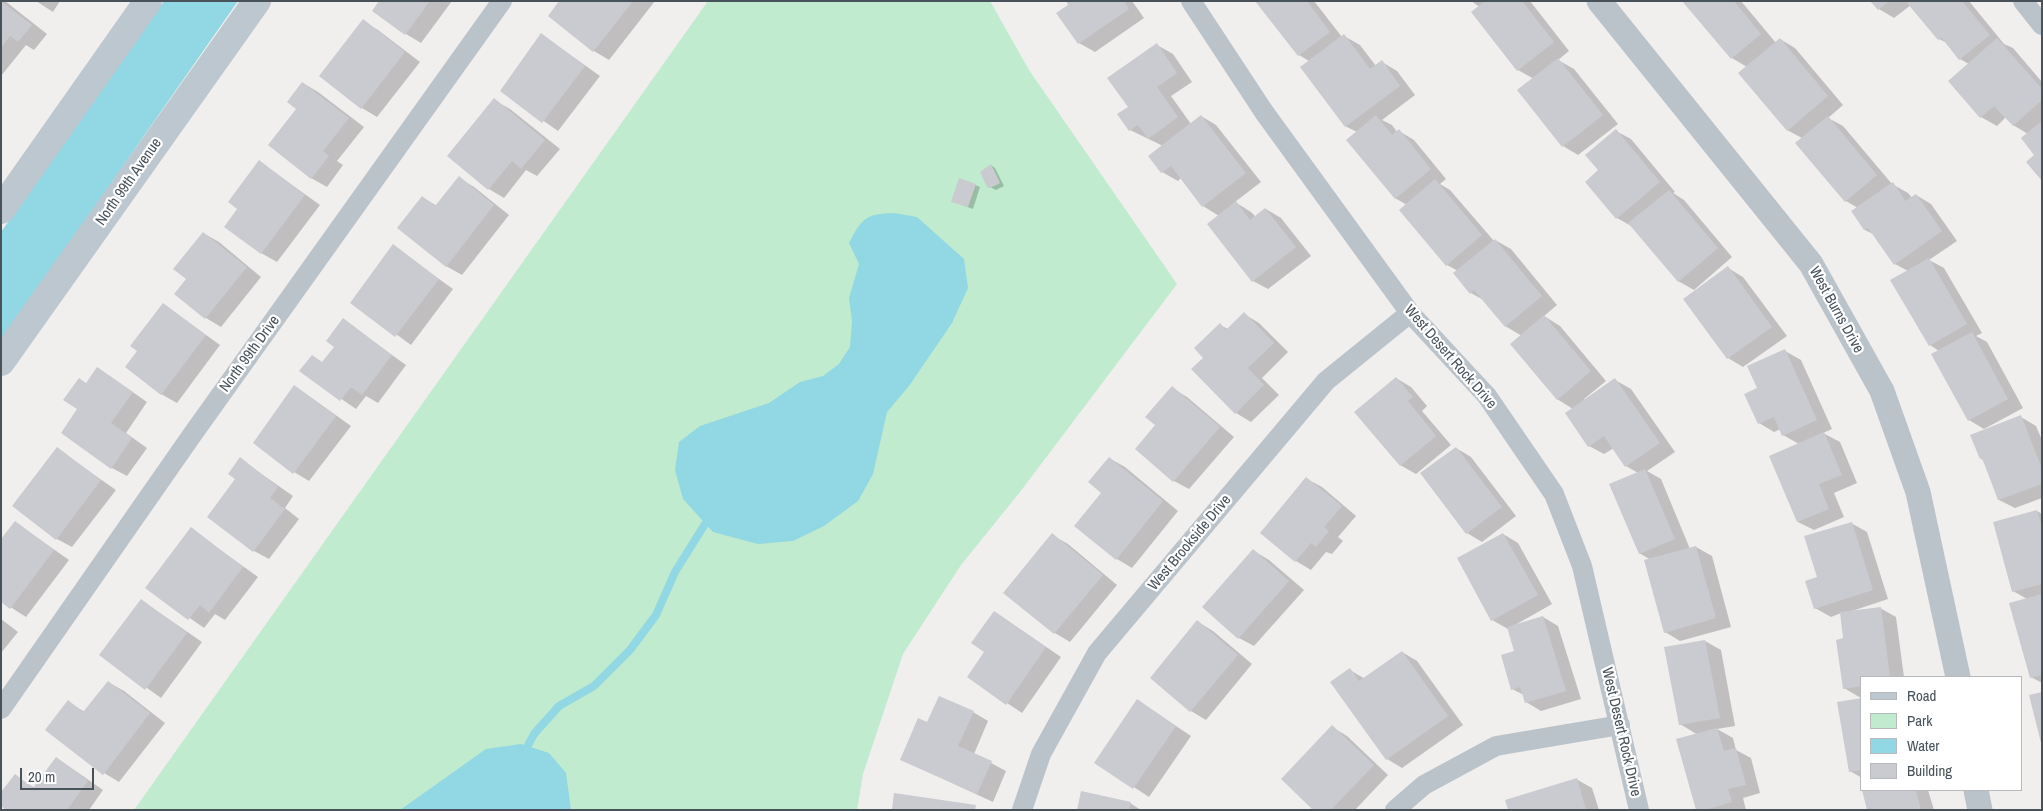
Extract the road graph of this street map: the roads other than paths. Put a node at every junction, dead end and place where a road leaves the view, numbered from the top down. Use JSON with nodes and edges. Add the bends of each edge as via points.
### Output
{"nodes":[{"id":1,"x":148,"y":1,"type":"edge"},
{"id":2,"x":257,"y":1,"type":"edge"},
{"id":3,"x":502,"y":1,"type":"edge"},
{"id":4,"x":1191,"y":1,"type":"edge"},
{"id":5,"x":1599,"y":1,"type":"edge"},
{"id":6,"x":2023,"y":1,"type":"edge"},
{"id":7,"x":2042,"y":25,"type":"edge"},
{"id":8,"x":1,"y":210,"type":"edge"},
{"id":9,"x":1410,"y":313,"type":"junction"},
{"id":10,"x":1,"y":362,"type":"edge"},
{"id":11,"x":1958,"y":676,"type":"edge"},
{"id":12,"x":1,"y":709,"type":"edge"},
{"id":13,"x":1620,"y":725,"type":"junction"},
{"id":14,"x":1976,"y":791,"type":"edge"},
{"id":15,"x":1022,"y":810,"type":"edge"},
{"id":16,"x":1394,"y":810,"type":"edge"},
{"id":17,"x":1639,"y":810,"type":"edge"},
{"id":18,"x":1980,"y":810,"type":"edge"}],
"edges":[{"from":1,"to":8,"type":"main road"},
{"from":2,"to":10,"type":"main road","name":"North 99th Avenue"},
{"from":3,"to":12,"type":"street","name":"North 99th Drive"},
{"from":4,"to":9,"type":"street","name":"West Desert Rock Drive","via":[[1264,112]]},
{"from":5,"to":11,"type":"street","name":"West Burns Drive","via":[[1811,264],[1882,391],[1918,492]]},
{"from":6,"to":7,"type":"street"},
{"from":9,"to":13,"type":"street","name":"West Desert Rock Drive","via":[[1487,396],[1554,494],[1582,566]]},
{"from":9,"to":15,"type":"street","name":"West Brookside Drive","via":[[1326,381],[1097,654],[1041,754]]},
{"from":13,"to":16,"type":"street","via":[[1496,746],[1424,784]]},
{"from":13,"to":17,"type":"street","name":"West Desert Rock Drive"},
{"from":14,"to":18,"type":"street"}]}
